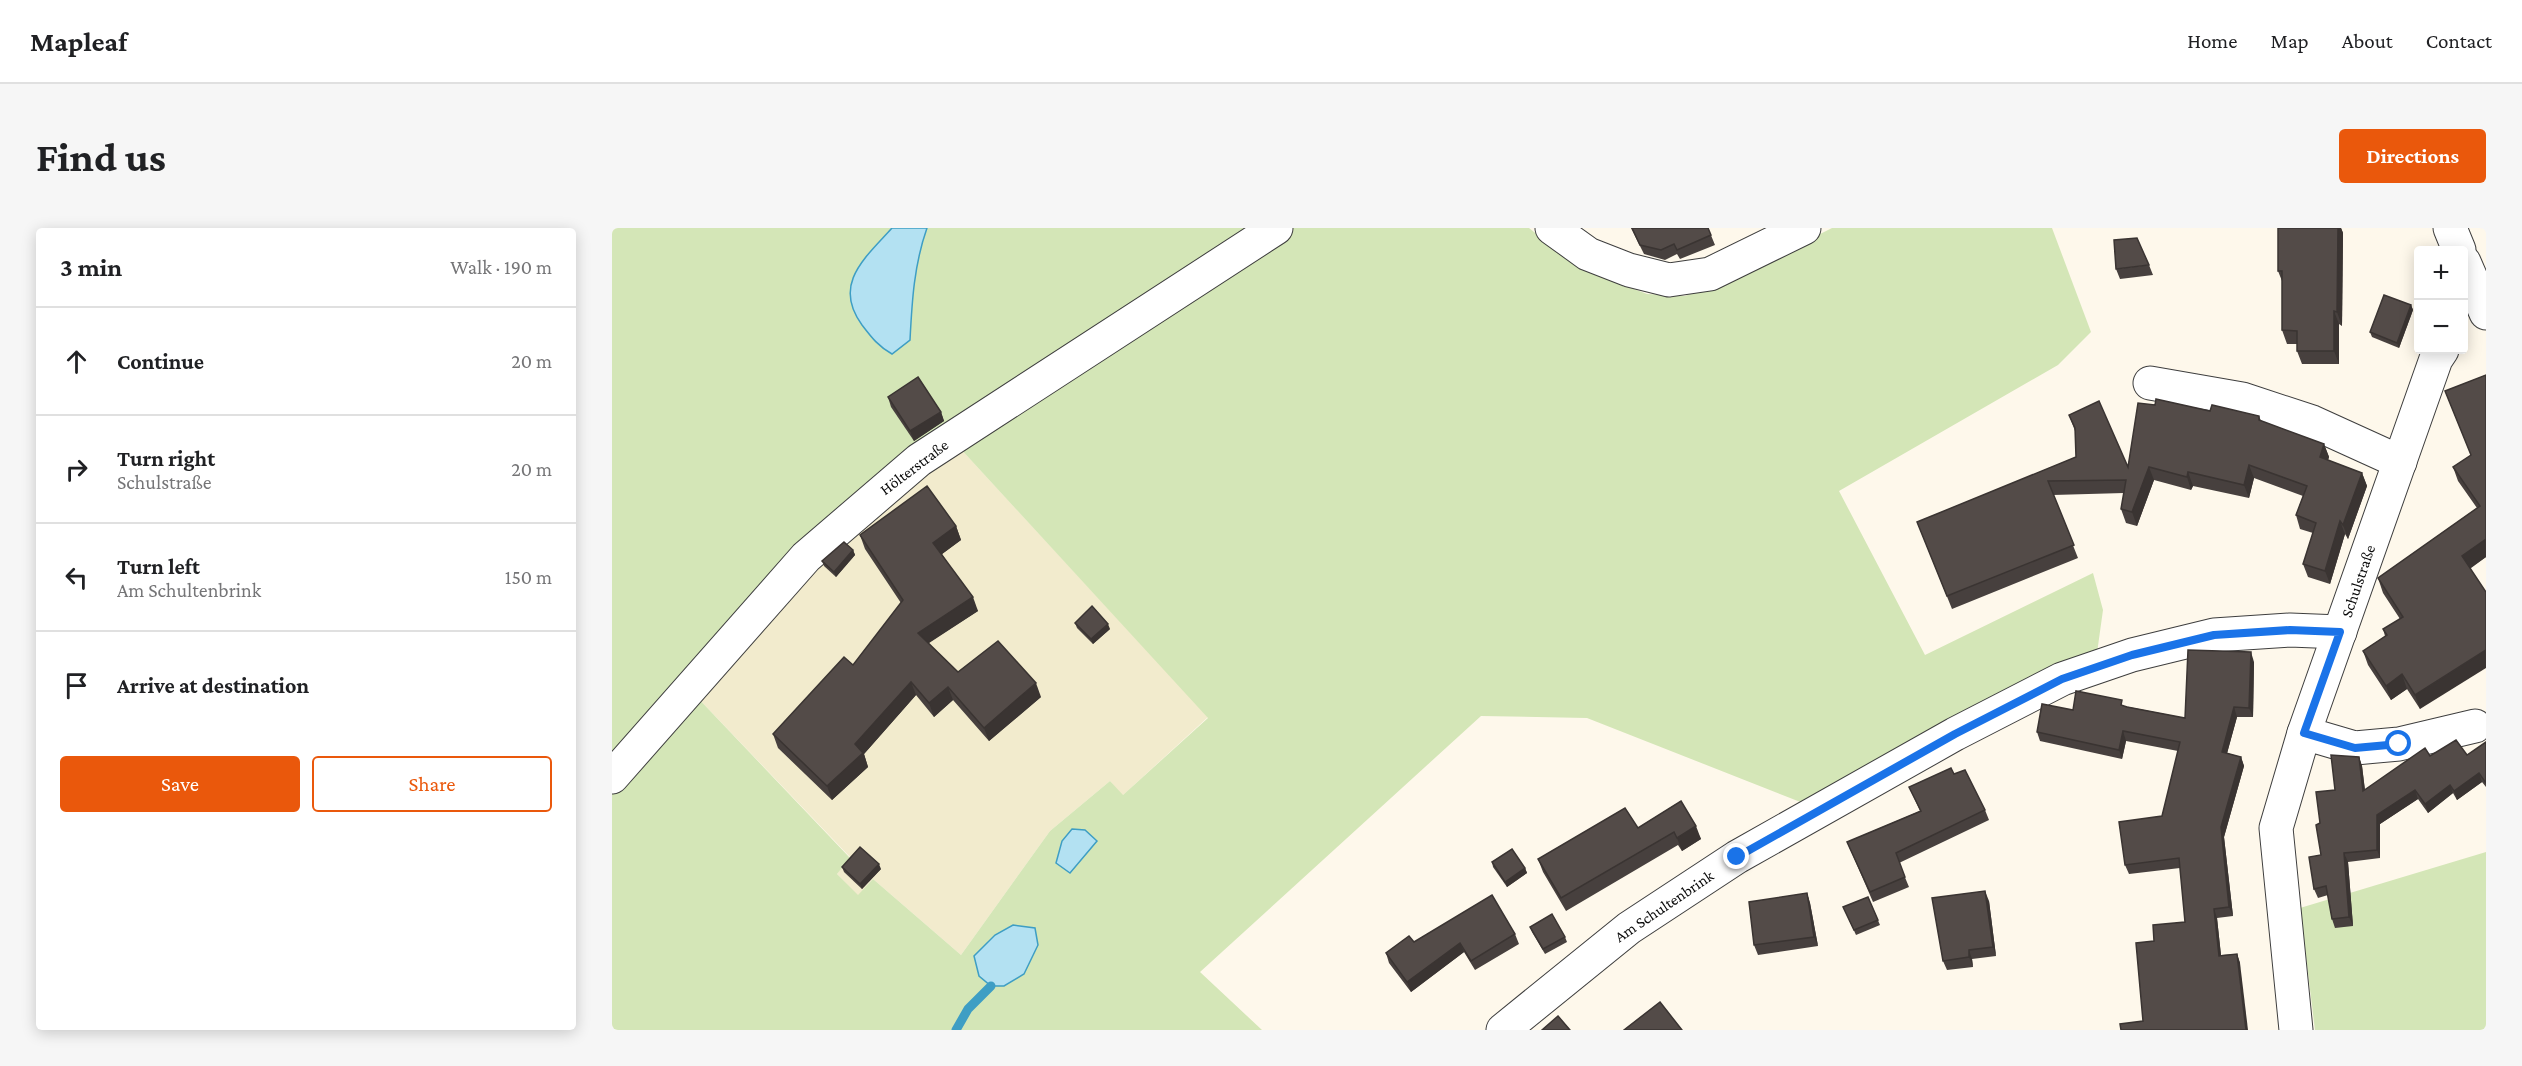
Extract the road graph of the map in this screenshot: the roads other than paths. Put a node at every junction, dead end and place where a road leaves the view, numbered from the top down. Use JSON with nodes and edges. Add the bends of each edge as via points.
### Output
{"nodes":[{"id":1,"x":1276,"y":228,"type":"edge"},
{"id":2,"x":1552,"y":228,"type":"edge"},
{"id":3,"x":1804,"y":228,"type":"edge"},
{"id":4,"x":2450,"y":228,"type":"edge"},
{"id":5,"x":2457,"y":246,"type":"edge"},
{"id":6,"x":2468,"y":281,"type":"edge"},
{"id":7,"x":2475,"y":307,"type":"edge"},
{"id":8,"x":2439,"y":354,"type":"edge"},
{"id":9,"x":2150,"y":382,"type":"dead end"},
{"id":10,"x":2400,"y":462,"type":"junction"},
{"id":11,"x":2340,"y":632,"type":"junction"},
{"id":12,"x":2475,"y":726,"type":"dead end"},
{"id":13,"x":2304,"y":733,"type":"junction"},
{"id":14,"x":612,"y":777,"type":"edge"},
{"id":15,"x":1503,"y":1030,"type":"edge"},
{"id":16,"x":2296,"y":1030,"type":"edge"}],
"edges":[{"from":1,"to":14,"type":"street","name":"Hölterstraße","via":[[919,460],[806,557]]},
{"from":2,"to":3,"type":"street","via":[[1588,254],[1669,280],[1710,274]]},
{"from":4,"to":5,"type":"street"},
{"from":6,"to":7,"type":"street"},
{"from":8,"to":10,"type":"street","name":"Schulstraße"},
{"from":9,"to":10,"type":"street","via":[[2252,403],[2312,422]]},
{"from":10,"to":11,"type":"street","name":"Schulstraße"},
{"from":11,"to":13,"type":"street","name":"Schulstraße"},
{"from":11,"to":15,"type":"street","name":"Am Schultenbrink","via":[[2290,630],[2214,635],[2132,655],[2062,679],[1955,734],[1737,857],[1629,928]]},
{"from":12,"to":13,"type":"street","via":[[2399,744],[2355,748]]},
{"from":13,"to":16,"type":"street","name":"Schulstraße","via":[[2276,828]]}]}
